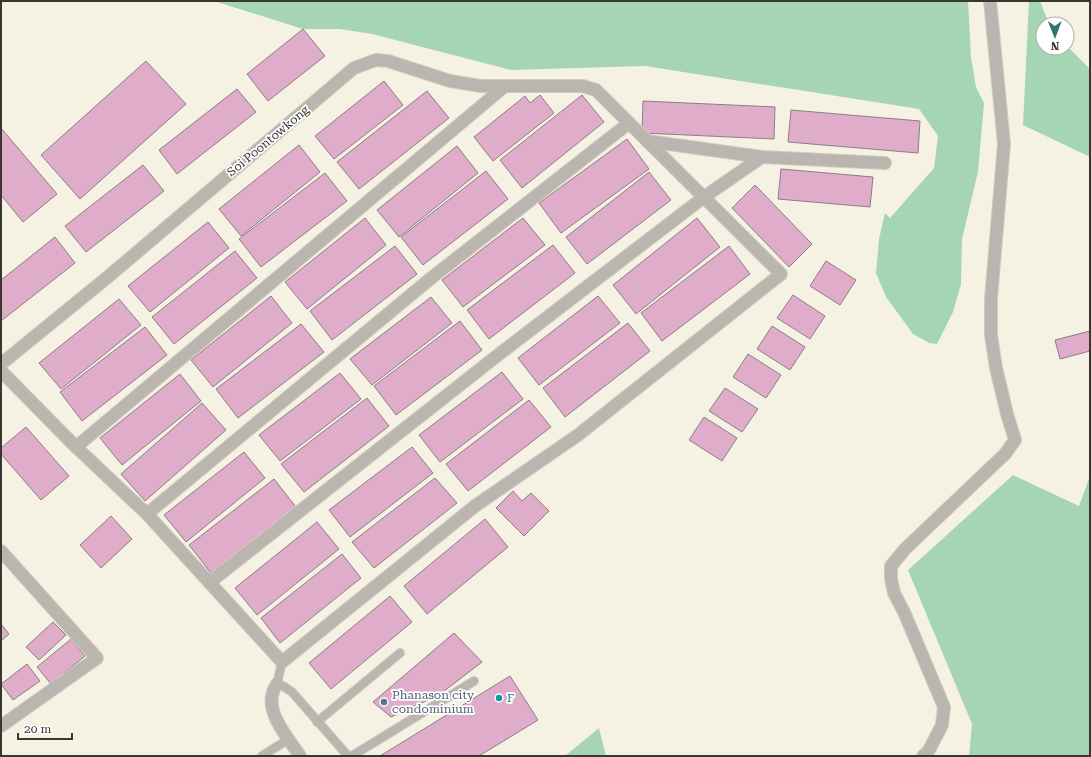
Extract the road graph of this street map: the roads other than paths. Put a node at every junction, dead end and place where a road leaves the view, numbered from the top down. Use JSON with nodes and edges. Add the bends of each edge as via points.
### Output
{"nodes":[{"id":1,"x":990,"y":1,"type":"edge"},
{"id":2,"x":505,"y":86,"type":"junction"},
{"id":3,"x":629,"y":123,"type":"junction"},
{"id":4,"x":647,"y":141,"type":"junction"},
{"id":5,"x":762,"y":157,"type":"junction"},
{"id":6,"x":885,"y":163,"type":"dead end"},
{"id":7,"x":704,"y":197,"type":"junction"},
{"id":8,"x":1,"y":364,"type":"edge"},
{"id":9,"x":1,"y":371,"type":"edge"},
{"id":10,"x":76,"y":447,"type":"junction"},
{"id":11,"x":147,"y":514,"type":"junction"},
{"id":12,"x":1,"y":551,"type":"edge"},
{"id":13,"x":210,"y":582,"type":"junction"},
{"id":14,"x":400,"y":653,"type":"dead end"},
{"id":15,"x":282,"y":662,"type":"junction"},
{"id":16,"x":474,"y":681,"type":"dead end"},
{"id":17,"x":277,"y":684,"type":"junction"},
{"id":18,"x":317,"y":722,"type":"junction"},
{"id":19,"x":2,"y":724,"type":"edge"},
{"id":20,"x":289,"y":739,"type":"junction"},
{"id":21,"x":262,"y":756,"type":"edge"},
{"id":22,"x":300,"y":756,"type":"edge"},
{"id":23,"x":348,"y":756,"type":"edge"},
{"id":24,"x":352,"y":756,"type":"edge"},
{"id":25,"x":923,"y":756,"type":"edge"}],
"edges":[{"from":1,"to":25,"type":"street","via":[[1004,144],[991,299],[991,335],[996,368],[1015,440],[1005,454],[905,549],[892,566],[891,580],[894,593],[944,707],[942,726],[928,752]]},
{"from":2,"to":3,"type":"street","name":"Soi Poontowkong","via":[[583,86],[596,90]]},
{"from":2,"to":8,"type":"street","name":"Soi Poontowkong","via":[[481,86],[450,81],[388,61],[376,60],[354,68]]},
{"from":2,"to":10,"type":"street"},
{"from":3,"to":4,"type":"street"},
{"from":3,"to":11,"type":"street","via":[[430,279]]},
{"from":4,"to":5,"type":"street"},
{"from":4,"to":7,"type":"street"},
{"from":5,"to":6,"type":"street"},
{"from":5,"to":7,"type":"street"},
{"from":7,"to":13,"type":"street","via":[[498,355]]},
{"from":7,"to":15,"type":"street","via":[[782,274],[578,435],[475,506]]},
{"from":9,"to":10,"type":"street"},
{"from":10,"to":11,"type":"street"},
{"from":11,"to":13,"type":"street"},
{"from":12,"to":19,"type":"street","via":[[97,658]]},
{"from":13,"to":15,"type":"street"},
{"from":14,"to":18,"type":"lane"},
{"from":15,"to":17,"type":"lane"},
{"from":16,"to":24,"type":"lane"},
{"from":17,"to":18,"type":"lane","via":[[292,692]]},
{"from":17,"to":20,"type":"street","via":[[271,704]]},
{"from":18,"to":23,"type":"lane"},
{"from":20,"to":21,"type":"lane"},
{"from":20,"to":22,"type":"street"}]}
